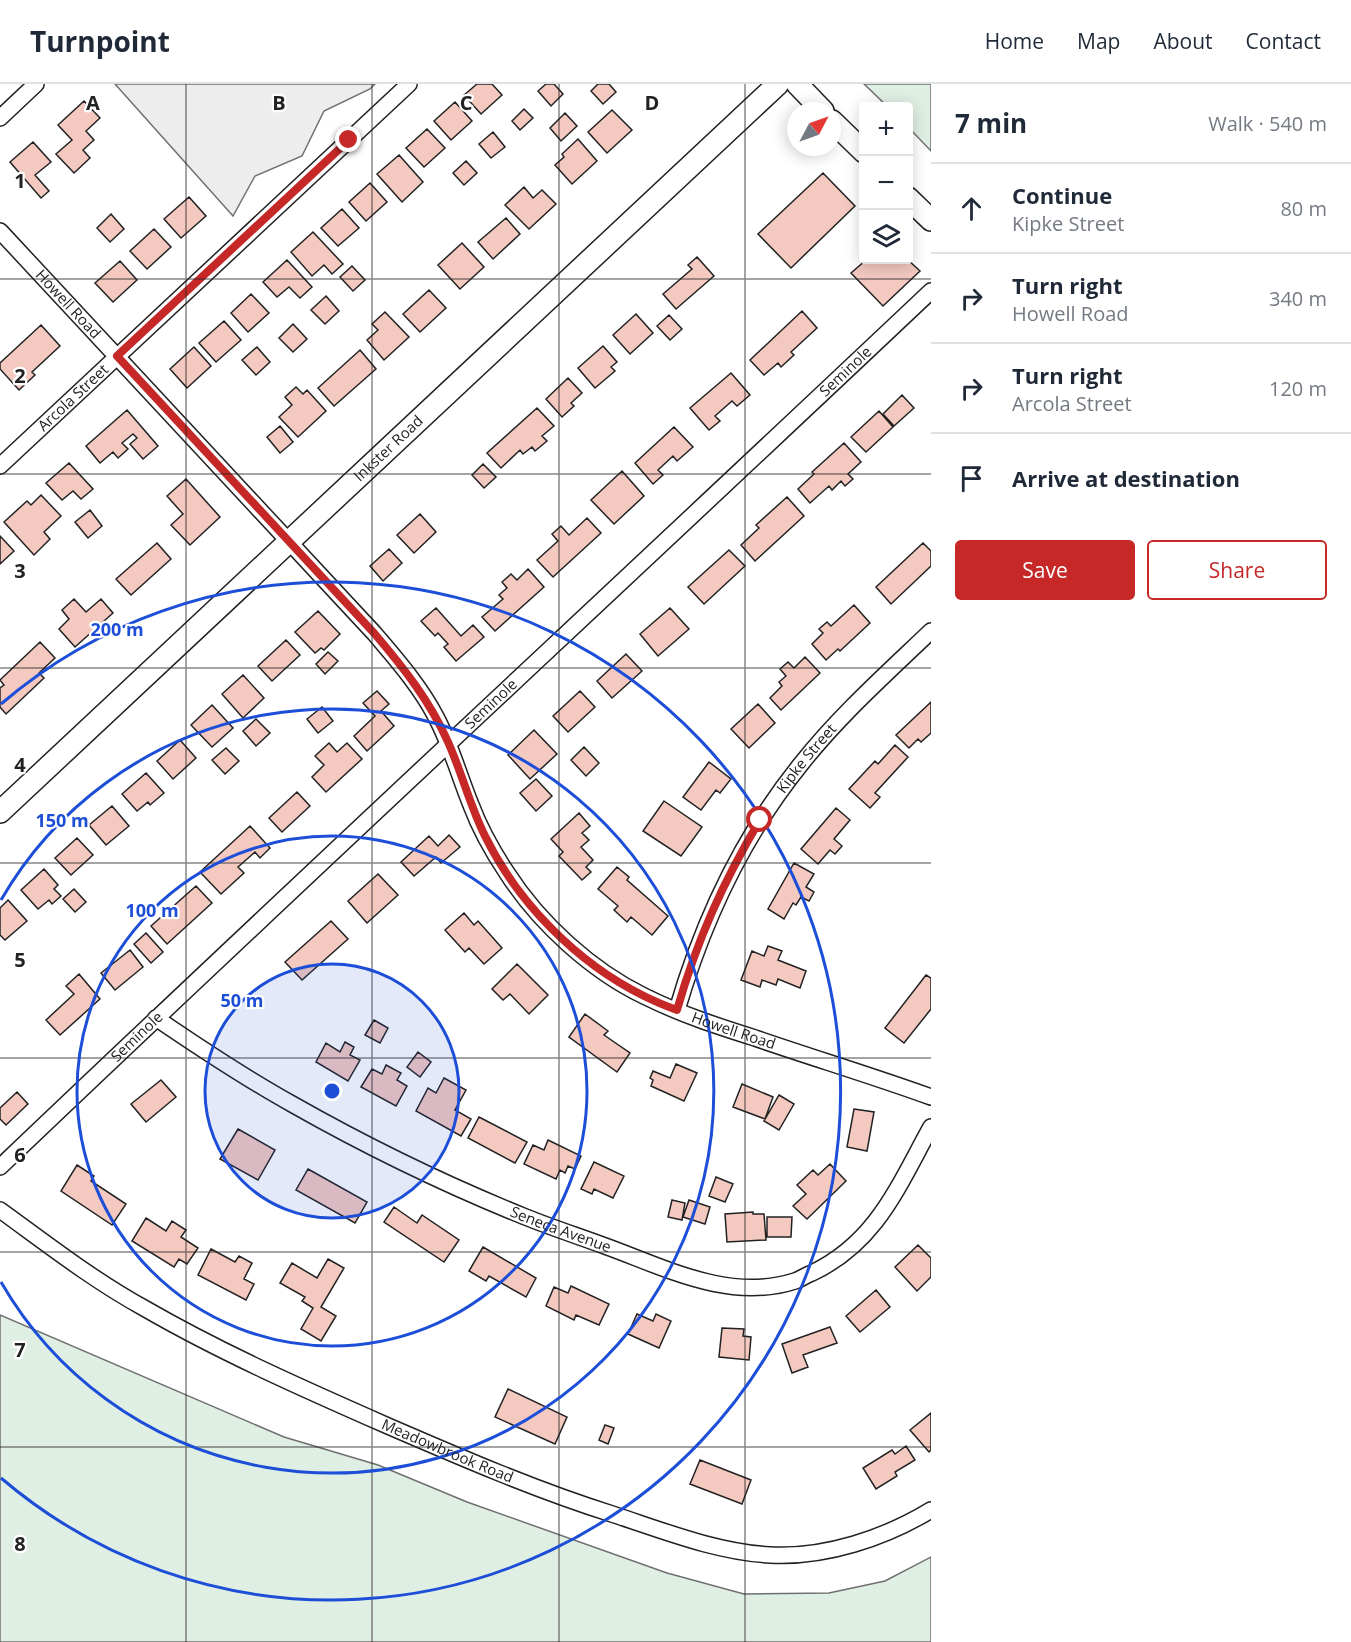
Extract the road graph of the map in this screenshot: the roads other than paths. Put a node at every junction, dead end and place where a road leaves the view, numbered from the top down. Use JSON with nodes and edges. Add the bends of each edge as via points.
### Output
{"nodes":[{"id":1,"x":36,"y":84,"type":"edge"},
{"id":2,"x":409,"y":84,"type":"edge"},
{"id":3,"x":778,"y":84,"type":"edge"},
{"id":4,"x":797,"y":84,"type":"edge"},
{"id":5,"x":814,"y":102,"type":"edge"},
{"id":6,"x":0,"y":118,"type":"edge"},
{"id":7,"x":841,"y":130,"type":"edge"},
{"id":8,"x":859,"y":147,"type":"edge"},
{"id":9,"x":913,"y":202,"type":"edge"},
{"id":10,"x":931,"y":220,"type":"edge"},
{"id":11,"x":0,"y":231,"type":"edge"},
{"id":12,"x":931,"y":291,"type":"edge"},
{"id":13,"x":117,"y":356,"type":"junction"},
{"id":14,"x":0,"y":466,"type":"edge"},
{"id":15,"x":289,"y":542,"type":"junction"},
{"id":16,"x":931,"y":631,"type":"edge"},
{"id":17,"x":449,"y":744,"type":"junction"},
{"id":18,"x":0,"y":812,"type":"edge"},
{"id":19,"x":677,"y":1010,"type":"junction"},
{"id":20,"x":156,"y":1018,"type":"junction"},
{"id":21,"x":931,"y":1097,"type":"edge"},
{"id":22,"x":931,"y":1127,"type":"edge"},
{"id":23,"x":0,"y":1167,"type":"edge"},
{"id":24,"x":0,"y":1210,"type":"edge"},
{"id":25,"x":931,"y":1510,"type":"edge"}],
"edges":[{"from":1,"to":6,"type":"street"},
{"from":2,"to":13,"type":"street","name":"Arcola Street"},
{"from":3,"to":15,"type":"main road","name":"Inkster Road"},
{"from":4,"to":5,"type":"main road"},
{"from":7,"to":8,"type":"main road"},
{"from":9,"to":10,"type":"main road"},
{"from":11,"to":13,"type":"street","name":"Howell Road"},
{"from":12,"to":17,"type":"street","name":"Seminole"},
{"from":13,"to":14,"type":"street","name":"Arcola Street"},
{"from":13,"to":15,"type":"street","name":"Howell Road"},
{"from":15,"to":17,"type":"street","name":"Howell Road","via":[[400,664],[435,715]]},
{"from":15,"to":18,"type":"main road","name":"Inkster Road"},
{"from":16,"to":19,"type":"street","name":"Kipke Street","via":[[827,733],[760,820],[711,912]]},
{"from":17,"to":19,"type":"street","name":"Howell Road","via":[[486,838],[535,910],[599,969]]},
{"from":17,"to":20,"type":"street","name":"Seminole"},
{"from":19,"to":21,"type":"street","name":"Howell Road"},
{"from":20,"to":22,"type":"street","name":"Seneca Avenue","via":[[290,1103],[451,1185],[698,1280],[734,1287],[768,1287],[796,1280],[848,1251],[876,1222]]},
{"from":20,"to":23,"type":"street","name":"Seminole"},
{"from":24,"to":25,"type":"street","name":"Meadowbrook Road","via":[[91,1276],[222,1350],[470,1461],[586,1506],[688,1539],[752,1553],[795,1555],[856,1543]]}]}
